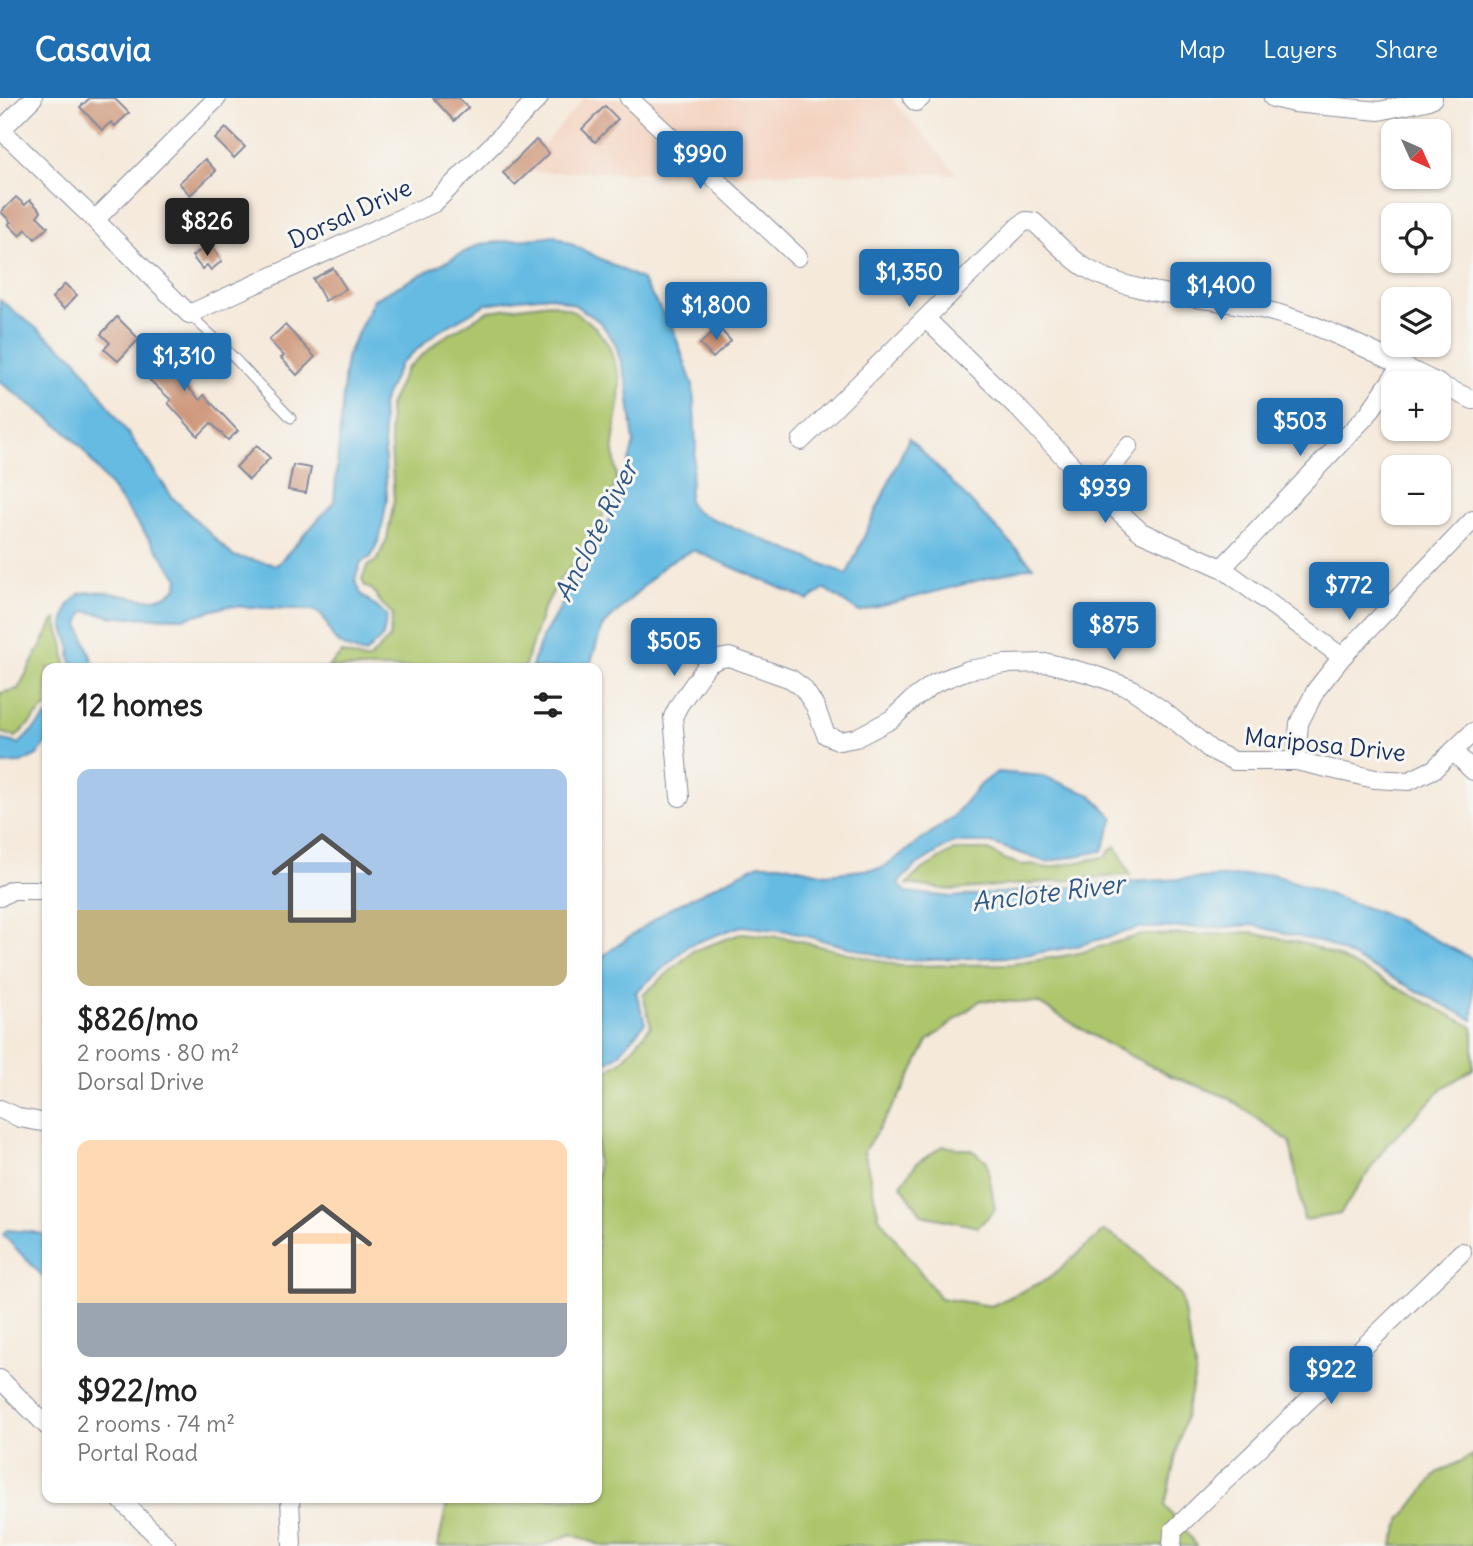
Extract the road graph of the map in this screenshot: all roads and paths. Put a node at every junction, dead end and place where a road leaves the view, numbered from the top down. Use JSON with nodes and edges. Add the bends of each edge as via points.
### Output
{"nodes":[{"id":1,"x":33,"y":98,"type":"edge"},
{"id":2,"x":217,"y":98,"type":"edge"},
{"id":3,"x":539,"y":98,"type":"edge"},
{"id":4,"x":629,"y":98,"type":"edge"},
{"id":5,"x":912,"y":98,"type":"edge"},
{"id":6,"x":921,"y":98,"type":"edge"},
{"id":7,"x":1273,"y":98,"type":"edge"},
{"id":8,"x":1433,"y":98,"type":"edge"},
{"id":9,"x":1,"y":130,"type":"edge"},
{"id":10,"x":95,"y":220,"type":"junction"},
{"id":11,"x":798,"y":257,"type":"dead end"},
{"id":12,"x":189,"y":314,"type":"junction"},
{"id":13,"x":926,"y":319,"type":"junction"},
{"id":14,"x":1401,"y":366,"type":"junction"},
{"id":15,"x":1412,"y":371,"type":"edge"},
{"id":16,"x":1451,"y":389,"type":"edge"},
{"id":17,"x":1473,"y":400,"type":"edge"},
{"id":18,"x":291,"y":418,"type":"dead end"},
{"id":19,"x":801,"y":441,"type":"dead end"},
{"id":20,"x":1129,"y":446,"type":"dead end"},
{"id":21,"x":1094,"y":489,"type":"junction"},
{"id":22,"x":1473,"y":520,"type":"edge"},
{"id":23,"x":1222,"y":568,"type":"junction"},
{"id":24,"x":1342,"y":657,"type":"junction"},
{"id":25,"x":1473,"y":732,"type":"edge"},
{"id":26,"x":1454,"y":752,"type":"junction"},
{"id":27,"x":1296,"y":761,"type":"junction"},
{"id":28,"x":1473,"y":771,"type":"edge"},
{"id":29,"x":680,"y":797,"type":"dead end"},
{"id":30,"x":42,"y":890,"type":"edge"},
{"id":31,"x":0,"y":897,"type":"edge"},
{"id":32,"x":0,"y":1108,"type":"edge"},
{"id":33,"x":42,"y":1122,"type":"edge"},
{"id":34,"x":1462,"y":1252,"type":"dead end"},
{"id":35,"x":0,"y":1379,"type":"edge"},
{"id":36,"x":42,"y":1421,"type":"edge"},
{"id":37,"x":124,"y":1503,"type":"edge"},
{"id":38,"x":290,"y":1503,"type":"edge"},
{"id":39,"x":1173,"y":1538,"type":"edge"},
{"id":40,"x":167,"y":1546,"type":"edge"},
{"id":41,"x":292,"y":1546,"type":"edge"}],
"edges":[{"from":1,"to":9,"type":"street"},
{"from":2,"to":10,"type":"street"},
{"from":3,"to":12,"type":"street","name":"Dorsal Drive","via":[[434,202]]},
{"from":4,"to":11,"type":"street"},
{"from":5,"to":6,"type":"street","via":[[916,102]]},
{"from":7,"to":8,"type":"street","via":[[1379,111]]},
{"from":9,"to":10,"type":"street"},
{"from":10,"to":12,"type":"street"},
{"from":12,"to":18,"type":"lane"},
{"from":13,"to":14,"type":"street","via":[[1026,221],[1034,222],[1083,267],[1104,278],[1262,310],[1333,332]]},
{"from":13,"to":19,"type":"street"},
{"from":13,"to":21,"type":"street"},
{"from":14,"to":15,"type":"street"},
{"from":14,"to":23,"type":"street","via":[[1368,414]]},
{"from":16,"to":17,"type":"street"},
{"from":20,"to":21,"type":"street"},
{"from":21,"to":23,"type":"street","via":[[1142,532]]},
{"from":22,"to":24,"type":"street"},
{"from":23,"to":24,"type":"street"},
{"from":24,"to":27,"type":"street","via":[[1316,690],[1299,723]]},
{"from":25,"to":26,"type":"street","name":"Mariposa Drive"},
{"from":26,"to":27,"type":"street","name":"Mariposa Drive","via":[[1434,769],[1409,780],[1375,779]]},
{"from":26,"to":28,"type":"street"},
{"from":27,"to":29,"type":"street","name":"Mariposa Drive","via":[[1234,761],[1211,750],[1130,688],[1048,663],[968,670],[935,684],[892,719],[840,741],[827,735],[803,688],[776,672],[729,657],[708,664],[673,718]]},
{"from":30,"to":31,"type":"street","via":[[12,890]]},
{"from":32,"to":33,"type":"street"},
{"from":34,"to":39,"type":"street"},
{"from":35,"to":36,"type":"street"},
{"from":37,"to":40,"type":"street"},
{"from":38,"to":41,"type":"street"}]}
